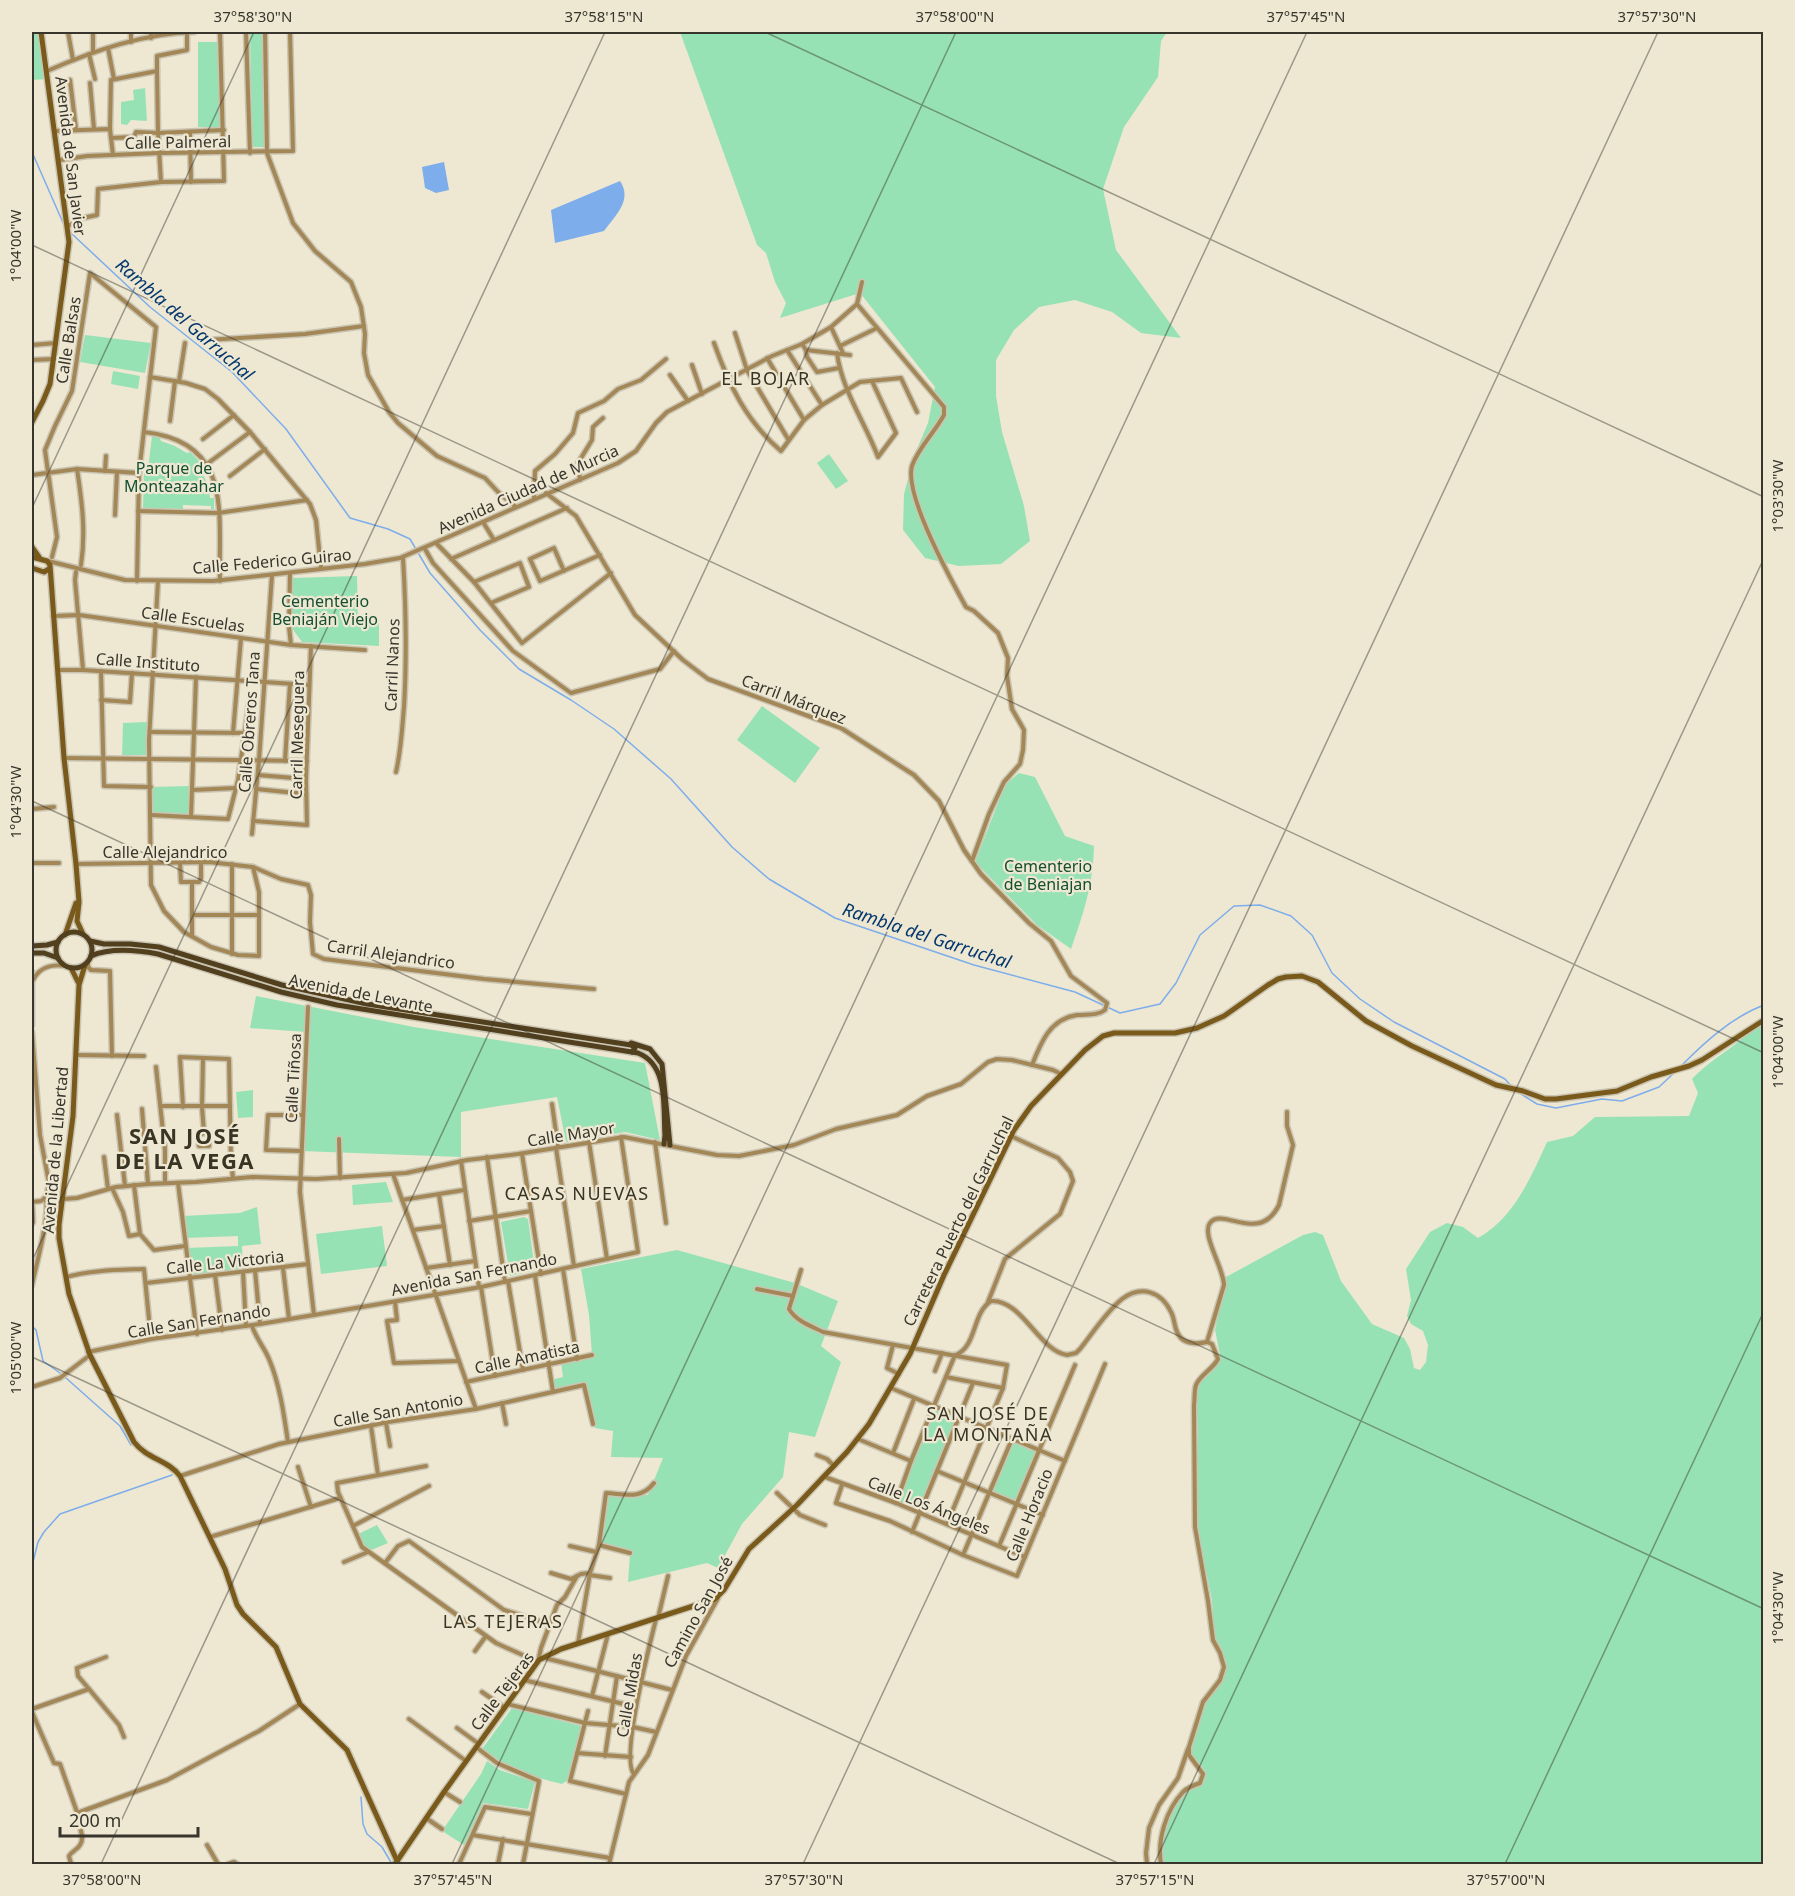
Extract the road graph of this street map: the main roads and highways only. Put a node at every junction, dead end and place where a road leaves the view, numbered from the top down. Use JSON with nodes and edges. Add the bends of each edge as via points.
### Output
{"nodes":[{"id":1,"x":41,"y":32,"type":"edge"},
{"id":2,"x":32,"y":422,"type":"edge"},
{"id":3,"x":32,"y":547,"type":"edge"},
{"id":4,"x":32,"y":557,"type":"edge"},
{"id":5,"x":43,"y":559,"type":"junction"},
{"id":6,"x":32,"y":568,"type":"edge"},
{"id":7,"x":49,"y":568,"type":"junction"},
{"id":8,"x":42,"y":571,"type":"junction"},
{"id":9,"x":51,"y":583,"type":"junction"},
{"id":10,"x":78,"y":895,"type":"junction"},
{"id":11,"x":83,"y":934,"type":"junction"},
{"id":12,"x":64,"y":935,"type":"junction"},
{"id":13,"x":90,"y":941,"type":"junction"},
{"id":14,"x":58,"y":942,"type":"junction"},
{"id":15,"x":32,"y":946,"type":"edge"},
{"id":16,"x":32,"y":953,"type":"edge"},
{"id":17,"x":58,"y":958,"type":"junction"},
{"id":18,"x":88,"y":961,"type":"junction"},
{"id":19,"x":68,"y":967,"type":"junction"},
{"id":20,"x":79,"y":985,"type":"junction"},
{"id":21,"x":1764,"y":1020,"type":"edge"},
{"id":22,"x":612,"y":1042,"type":"junction"},
{"id":23,"x":630,"y":1052,"type":"junction"},
{"id":24,"x":912,"y":1349,"type":"joint"},
{"id":25,"x":718,"y":1598,"type":"joint"},
{"id":26,"x":397,"y":1864,"type":"edge"}],
"edges":[{"from":1,"to":2,"type":"main road","name":"Avenida de San Javier","via":[[68,225],[68,260],[48,390]]},
{"from":3,"to":5,"type":"main road"},
{"from":4,"to":5,"type":"main road"},
{"from":5,"to":7,"type":"main road"},
{"from":6,"to":8,"type":"main road"},
{"from":7,"to":8,"type":"main road"},
{"from":7,"to":9,"type":"main road"},
{"from":8,"to":9,"type":"main road"},
{"from":9,"to":10,"type":"main road"},
{"from":10,"to":11,"type":"main road","via":[[78,923]]},
{"from":10,"to":12,"type":"main road"},
{"from":11,"to":12,"type":"main road"},
{"from":11,"to":13,"type":"main road"},
{"from":12,"to":14,"type":"main road"},
{"from":13,"to":18,"type":"main road"},
{"from":13,"to":22,"type":"main road","name":"Avenida de Levante","via":[[159,947],[282,985],[367,1004]]},
{"from":14,"to":15,"type":"main road"},
{"from":14,"to":17,"type":"main road"},
{"from":16,"to":17,"type":"main road"},
{"from":17,"to":19,"type":"main road"},
{"from":18,"to":19,"type":"main road"},
{"from":18,"to":20,"type":"main road","name":"Avenida de la Libertad"},
{"from":18,"to":23,"type":"main road","name":"Avenida de Levante","via":[[106,951],[142,951],[338,1005]]},
{"from":19,"to":20,"type":"main road","name":"Avenida de la Libertad"},
{"from":20,"to":26,"type":"main road","name":"Avenida de la Libertad","via":[[72,1127],[59,1233],[71,1299],[89,1353],[134,1442],[145,1454],[174,1468],[180,1476],[225,1569],[237,1605],[276,1647],[300,1704],[347,1750]]},
{"from":21,"to":24,"type":"main road","name":"Carretera Puerto del Garruchal","via":[[1689,1066],[1617,1091],[1556,1099],[1496,1085],[1385,1032],[1318,982],[1302,976],[1286,976],[1224,1016],[1197,1028],[1175,1033],[1103,1036],[1061,1074],[1010,1136]]},
{"from":22,"to":23,"type":"main road","name":"Avenida de Levante","via":[[632,1045],[635,1049]]},
{"from":22,"to":23,"type":"main road","name":"Avenida de Levante","via":[[644,1046],[660,1060],[664,1070],[667,1144],[658,1073],[648,1059]]},
{"from":24,"to":25,"type":"main road","name":"Camino San José","via":[[858,1439],[825,1477],[749,1549]]},
{"from":25,"to":26,"type":"main road","name":"Calle Tejeras","via":[[540,1659]]}]}
